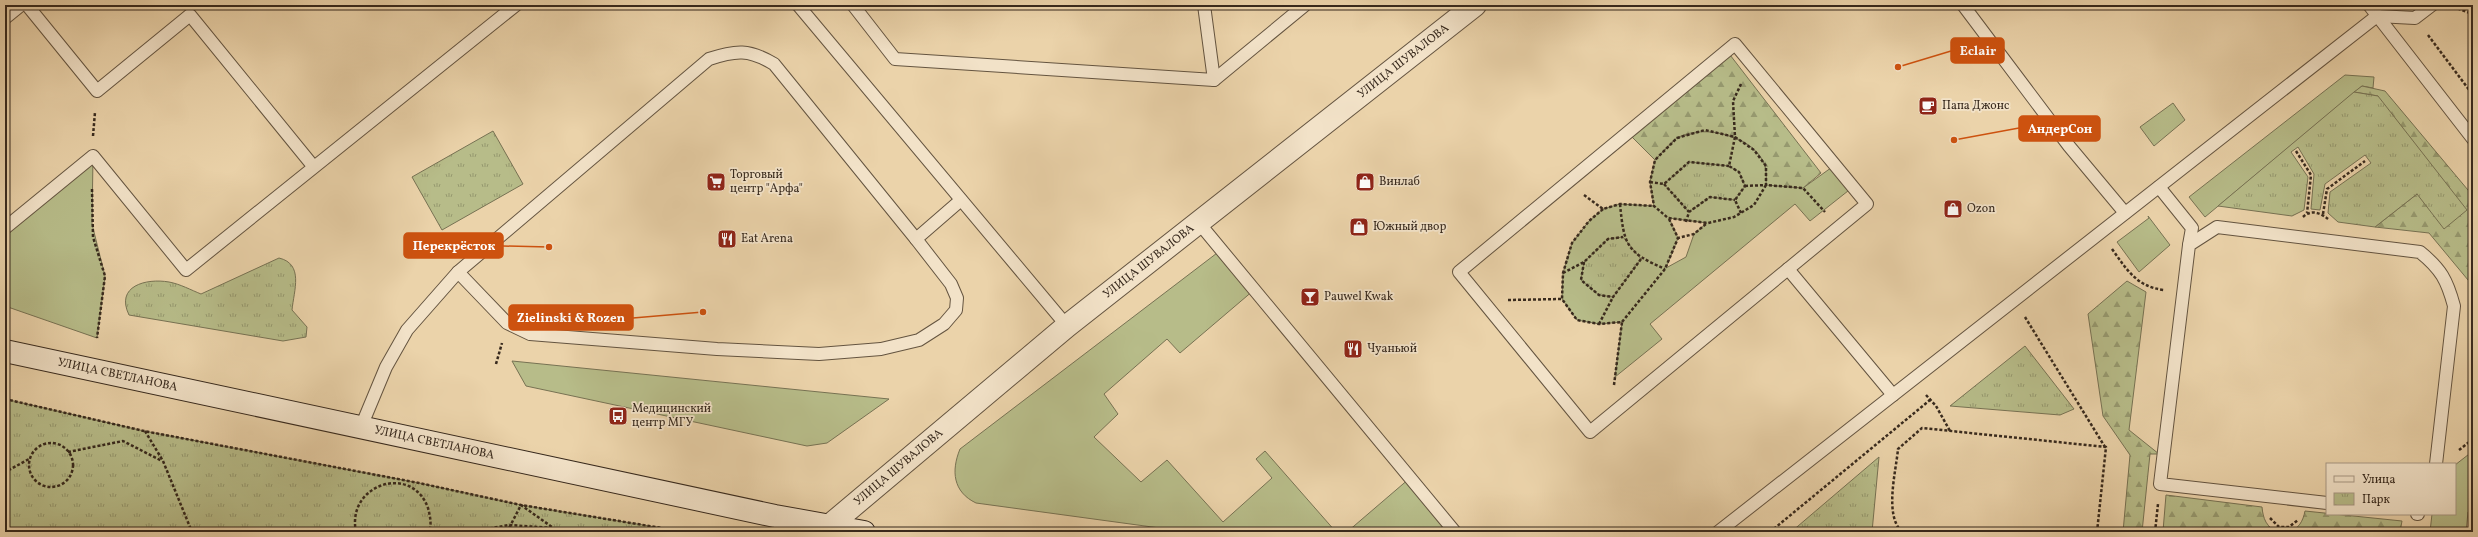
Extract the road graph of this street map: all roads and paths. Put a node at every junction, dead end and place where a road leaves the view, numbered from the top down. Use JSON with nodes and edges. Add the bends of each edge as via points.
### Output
{"nodes":[{"id":1,"x":22,"y":5,"type":"edge"},
{"id":2,"x":28,"y":5,"type":"edge"},
{"id":3,"x":516,"y":5,"type":"edge"},
{"id":4,"x":798,"y":5,"type":"edge"},
{"id":5,"x":853,"y":5,"type":"edge"},
{"id":6,"x":1204,"y":5,"type":"edge"},
{"id":7,"x":1305,"y":5,"type":"edge"},
{"id":8,"x":1475,"y":5,"type":"edge"},
{"id":9,"x":1963,"y":5,"type":"edge"},
{"id":10,"x":2369,"y":5,"type":"edge"},
{"id":11,"x":2432,"y":5,"type":"edge"},
{"id":12,"x":2447,"y":5,"type":"edge"},
{"id":13,"x":2473,"y":14,"type":"edge"},
{"id":14,"x":2377,"y":16,"type":"junction"},
{"id":15,"x":5,"y":18,"type":"edge"},
{"id":16,"x":2415,"y":18,"type":"junction"},
{"id":17,"x":1751,"y":64,"type":"junction"},
{"id":18,"x":1214,"y":80,"type":"junction"},
{"id":19,"x":97,"y":91,"type":"junction"},
{"id":20,"x":2473,"y":96,"type":"edge"},
{"id":21,"x":1735,"y":137,"type":"junction"},
{"id":22,"x":2473,"y":138,"type":"edge"},
{"id":23,"x":2296,"y":151,"type":"dead end"},
{"id":24,"x":93,"y":156,"type":"junction"},
{"id":25,"x":2365,"y":161,"type":"dead end"},
{"id":26,"x":313,"y":166,"type":"junction"},
{"id":27,"x":1729,"y":166,"type":"junction"},
{"id":28,"x":1650,"y":182,"type":"junction"},
{"id":29,"x":1664,"y":184,"type":"junction"},
{"id":30,"x":1766,"y":185,"type":"junction"},
{"id":31,"x":1745,"y":186,"type":"junction"},
{"id":32,"x":2159,"y":187,"type":"junction"},
{"id":33,"x":1557,"y":191,"type":"junction"},
{"id":34,"x":962,"y":200,"type":"junction"},
{"id":35,"x":1735,"y":200,"type":"junction"},
{"id":36,"x":1620,"y":204,"type":"junction"},
{"id":37,"x":1654,"y":206,"type":"junction"},
{"id":38,"x":92,"y":209,"type":"dead end"},
{"id":39,"x":1603,"y":209,"type":"junction"},
{"id":40,"x":1689,"y":212,"type":"junction"},
{"id":41,"x":1741,"y":213,"type":"junction"},
{"id":42,"x":2125,"y":213,"type":"junction"},
{"id":43,"x":2307,"y":213,"type":"dead end"},
{"id":44,"x":2323,"y":214,"type":"dead end"},
{"id":45,"x":1668,"y":218,"type":"junction"},
{"id":46,"x":1686,"y":222,"type":"junction"},
{"id":47,"x":1198,"y":223,"type":"junction"},
{"id":48,"x":1708,"y":223,"type":"junction"},
{"id":49,"x":1839,"y":227,"type":"junction"},
{"id":50,"x":5,"y":228,"type":"edge"},
{"id":51,"x":2100,"y":232,"type":"junction"},
{"id":52,"x":1624,"y":237,"type":"junction"},
{"id":53,"x":1678,"y":238,"type":"junction"},
{"id":54,"x":916,"y":240,"type":"junction"},
{"id":55,"x":2189,"y":245,"type":"junction"},
{"id":56,"x":1641,"y":259,"type":"junction"},
{"id":57,"x":1584,"y":262,"type":"junction"},
{"id":58,"x":1665,"y":269,"type":"junction"},
{"id":59,"x":1788,"y":269,"type":"junction"},
{"id":60,"x":458,"y":272,"type":"junction"},
{"id":61,"x":1563,"y":273,"type":"junction"},
{"id":62,"x":2184,"y":293,"type":"junction"},
{"id":63,"x":1613,"y":297,"type":"junction"},
{"id":64,"x":1562,"y":299,"type":"junction"},
{"id":65,"x":1481,"y":300,"type":"junction"},
{"id":66,"x":1622,"y":322,"type":"junction"},
{"id":67,"x":1599,"y":324,"type":"junction"},
{"id":68,"x":1067,"y":326,"type":"junction"},
{"id":69,"x":2032,"y":328,"type":"dead end"},
{"id":70,"x":97,"y":338,"type":"dead end"},
{"id":71,"x":5,"y":351,"type":"edge"},
{"id":72,"x":1892,"y":395,"type":"junction"},
{"id":73,"x":5,"y":400,"type":"edge"},
{"id":74,"x":1930,"y":400,"type":"dead end"},
{"id":75,"x":1936,"y":406,"type":"dead end"},
{"id":76,"x":1611,"y":415,"type":"junction"},
{"id":77,"x":360,"y":428,"type":"junction"},
{"id":78,"x":144,"y":431,"type":"junction"},
{"id":79,"x":1950,"y":431,"type":"junction"},
{"id":80,"x":2106,"y":447,"type":"junction"},
{"id":81,"x":68,"y":452,"type":"junction"},
{"id":82,"x":30,"y":459,"type":"junction"},
{"id":83,"x":163,"y":461,"type":"junction"},
{"id":84,"x":2436,"y":463,"type":"edge"},
{"id":85,"x":5,"y":474,"type":"edge"},
{"id":86,"x":400,"y":479,"type":"junction"},
{"id":87,"x":399,"y":484,"type":"junction"},
{"id":88,"x":2160,"y":484,"type":"junction"},
{"id":89,"x":2326,"y":504,"type":"edge"},
{"id":90,"x":521,"y":505,"type":"junction"},
{"id":91,"x":509,"y":525,"type":"junction"},
{"id":92,"x":829,"y":526,"type":"junction"},
{"id":93,"x":552,"y":528,"type":"junction"},
{"id":94,"x":192,"y":532,"type":"edge"},
{"id":95,"x":356,"y":532,"type":"edge"},
{"id":96,"x":429,"y":532,"type":"edge"},
{"id":97,"x":470,"y":532,"type":"edge"},
{"id":98,"x":508,"y":532,"type":"edge"},
{"id":99,"x":559,"y":532,"type":"edge"},
{"id":100,"x":686,"y":532,"type":"edge"},
{"id":101,"x":864,"y":532,"type":"edge"},
{"id":102,"x":1455,"y":532,"type":"edge"},
{"id":103,"x":1718,"y":532,"type":"edge"},
{"id":104,"x":1770,"y":532,"type":"edge"},
{"id":105,"x":1902,"y":532,"type":"edge"},
{"id":106,"x":2097,"y":532,"type":"edge"},
{"id":107,"x":2154,"y":532,"type":"edge"}],
"edges":[{"from":1,"to":15,"type":"lane"},
{"from":2,"to":19,"type":"lane"},
{"from":3,"to":26,"type":"lane"},
{"from":4,"to":34,"type":"lane"},
{"from":5,"to":18,"type":"lane","via":[[895,59]]},
{"from":6,"to":18,"type":"lane"},
{"from":7,"to":18,"type":"lane"},
{"from":8,"to":47,"type":"street","name":"УЛИЦА ШУВАЛОВА"},
{"from":9,"to":42,"type":"lane","via":[[2069,146]]},
{"from":10,"to":14,"type":"lane"},
{"from":11,"to":16,"type":"lane"},
{"from":12,"to":13,"type":"path"},
{"from":14,"to":16,"type":"lane"},
{"from":14,"to":22,"type":"lane"},
{"from":14,"to":32,"type":"lane"},
{"from":16,"to":20,"type":"path"},
{"from":17,"to":21,"type":"path","via":[[1733,101]]},
{"from":17,"to":33,"type":"lane","via":[[1735,44]]},
{"from":17,"to":49,"type":"lane","via":[[1867,204]]},
{"from":19,"to":24,"type":"path"},
{"from":19,"to":26,"type":"lane","via":[[190,15]]},
{"from":21,"to":27,"type":"path"},
{"from":21,"to":28,"type":"path","via":[[1705,130],[1677,138],[1655,160]]},
{"from":21,"to":30,"type":"path","via":[[1754,150],[1766,166]]},
{"from":23,"to":43,"type":"path","via":[[2312,175]]},
{"from":24,"to":26,"type":"lane","via":[[186,270]]},
{"from":24,"to":50,"type":"lane"},
{"from":25,"to":44,"type":"path","via":[[2328,189]]},
{"from":27,"to":29,"type":"path","via":[[1689,162]]},
{"from":27,"to":31,"type":"path","via":[[1739,172]]},
{"from":28,"to":29,"type":"path"},
{"from":28,"to":37,"type":"path"},
{"from":29,"to":40,"type":"path"},
{"from":30,"to":31,"type":"path"},
{"from":30,"to":41,"type":"path","via":[[1754,205]]},
{"from":30,"to":49,"type":"path","via":[[1803,188]]},
{"from":31,"to":35,"type":"path"},
{"from":32,"to":42,"type":"lane"},
{"from":32,"to":55,"type":"lane","via":[[2192,228]]},
{"from":33,"to":39,"type":"path","via":[[1585,195]]},
{"from":33,"to":65,"type":"lane","via":[[1459,272]]},
{"from":34,"to":54,"type":"lane"},
{"from":34,"to":68,"type":"lane"},
{"from":35,"to":40,"type":"path","via":[[1710,197]]},
{"from":35,"to":41,"type":"path"},
{"from":36,"to":37,"type":"path"},
{"from":36,"to":39,"type":"path"},
{"from":36,"to":52,"type":"path"},
{"from":37,"to":45,"type":"path"},
{"from":38,"to":70,"type":"path","via":[[93,237],[105,276]]},
{"from":39,"to":61,"type":"path","via":[[1589,221],[1572,243]]},
{"from":40,"to":46,"type":"path"},
{"from":41,"to":48,"type":"path"},
{"from":42,"to":51,"type":"lane"},
{"from":45,"to":46,"type":"path"},
{"from":45,"to":53,"type":"path"},
{"from":46,"to":48,"type":"path"},
{"from":47,"to":68,"type":"street","name":"УЛИЦА ШУВАЛОВА"},
{"from":47,"to":102,"type":"lane"},
{"from":48,"to":53,"type":"path","via":[[1694,234]]},
{"from":49,"to":59,"type":"lane"},
{"from":51,"to":62,"type":"path","via":[[2132,278],[2152,288]]},
{"from":51,"to":72,"type":"lane"},
{"from":52,"to":56,"type":"path"},
{"from":52,"to":57,"type":"path","via":[[1608,239]]},
{"from":53,"to":58,"type":"path"},
{"from":54,"to":60,"type":"lane","via":[[951,284],[957,298],[956,310],[944,324],[919,340],[881,349],[819,354],[717,349],[530,334],[507,323]]},
{"from":54,"to":60,"type":"lane","via":[[774,64],[758,54],[734,51],[709,59]]},
{"from":55,"to":62,"type":"lane"},
{"from":55,"to":84,"type":"lane","via":[[2217,227],[2420,252],[2435,264],[2448,284],[2454,306]]},
{"from":56,"to":58,"type":"path"},
{"from":56,"to":63,"type":"path"},
{"from":57,"to":61,"type":"path"},
{"from":57,"to":63,"type":"path","via":[[1581,280],[1599,296]]},
{"from":58,"to":66,"type":"path"},
{"from":59,"to":72,"type":"lane"},
{"from":59,"to":76,"type":"lane"},
{"from":60,"to":77,"type":"lane","via":[[407,330],[386,367]]},
{"from":61,"to":64,"type":"path"},
{"from":62,"to":88,"type":"lane"},
{"from":63,"to":67,"type":"path"},
{"from":64,"to":65,"type":"path"},
{"from":64,"to":67,"type":"path","via":[[1577,320]]},
{"from":65,"to":76,"type":"lane","via":[[1590,432]]},
{"from":66,"to":67,"type":"path"},
{"from":66,"to":76,"type":"path"},
{"from":68,"to":92,"type":"street","name":"УЛИЦА ШУВАЛОВА"},
{"from":69,"to":80,"type":"path"},
{"from":71,"to":77,"type":"street","name":"УЛИЦА СВЕТЛАНОВА"},
{"from":72,"to":103,"type":"lane"},
{"from":73,"to":78,"type":"path"},
{"from":74,"to":104,"type":"path"},
{"from":75,"to":79,"type":"path"},
{"from":77,"to":92,"type":"street","name":"УЛИЦА СВЕТЛАНОВА"},
{"from":78,"to":83,"type":"path"},
{"from":78,"to":86,"type":"path"},
{"from":79,"to":80,"type":"path"},
{"from":79,"to":105,"type":"path","via":[[1922,428],[1898,449],[1892,510],[1896,526]]},
{"from":80,"to":106,"type":"path"},
{"from":81,"to":82,"type":"path","via":[[50,443],[37,448]]},
{"from":81,"to":82,"type":"path","via":[[71,458],[71,472],[62,484],[55,487],[40,484],[35,480],[29,467]]},
{"from":81,"to":83,"type":"path","via":[[124,441]]},
{"from":82,"to":85,"type":"path"},
{"from":83,"to":94,"type":"path"},
{"from":86,"to":87,"type":"path"},
{"from":86,"to":90,"type":"path"},
{"from":87,"to":95,"type":"path","via":[[380,485],[368,492],[355,513]]},
{"from":87,"to":96,"type":"path","via":[[418,492],[426,503],[430,515]]},
{"from":88,"to":89,"type":"lane"},
{"from":88,"to":107,"type":"path"},
{"from":90,"to":91,"type":"path"},
{"from":90,"to":93,"type":"path"},
{"from":90,"to":100,"type":"path"},
{"from":91,"to":93,"type":"path"},
{"from":91,"to":97,"type":"path"},
{"from":91,"to":98,"type":"path"},
{"from":92,"to":101,"type":"street","name":"УЛИЦА СВЕТЛАНОВА"},
{"from":93,"to":99,"type":"path"}]}
